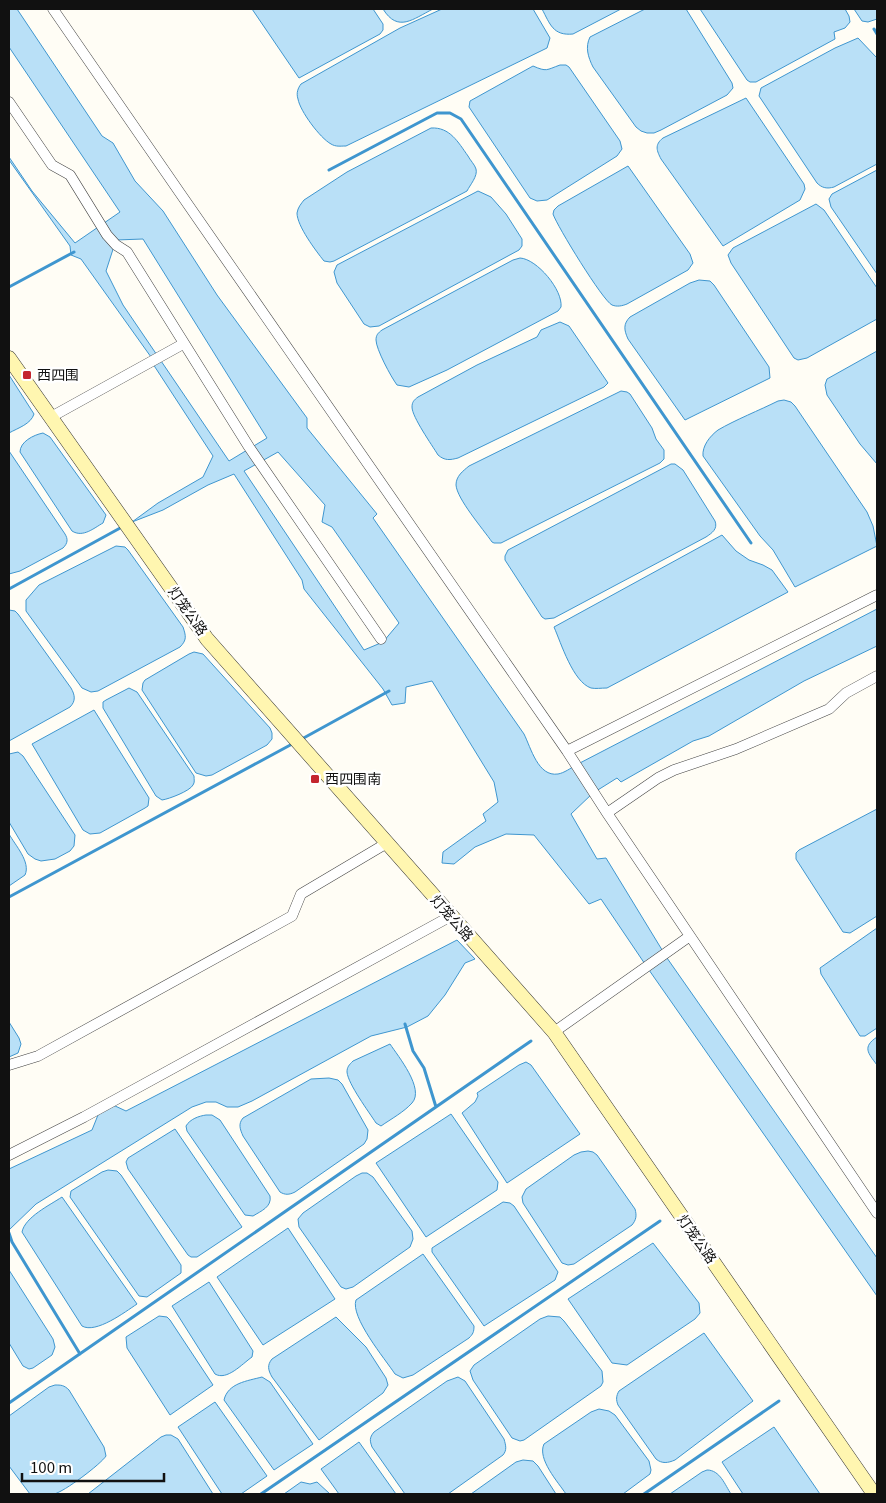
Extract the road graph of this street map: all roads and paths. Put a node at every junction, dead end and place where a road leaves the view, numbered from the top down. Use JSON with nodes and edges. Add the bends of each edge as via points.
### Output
{"nodes":[{"id":1,"x":53,"y":9,"type":"edge"},
{"id":2,"x":9,"y":102,"type":"edge"},
{"id":3,"x":183,"y":344,"type":"dead end"},
{"id":4,"x":9,"y":358,"type":"edge"},
{"id":5,"x":51,"y":418,"type":"junction"},
{"id":6,"x":877,"y":595,"type":"edge"},
{"id":7,"x":381,"y":639,"type":"dead end"},
{"id":8,"x":877,"y":676,"type":"edge"},
{"id":9,"x":567,"y":751,"type":"junction"},
{"id":10,"x":607,"y":813,"type":"junction"},
{"id":11,"x":387,"y":843,"type":"junction"},
{"id":12,"x":451,"y":916,"type":"junction"},
{"id":13,"x":690,"y":936,"type":"junction"},
{"id":14,"x":554,"y":1032,"type":"junction"},
{"id":15,"x":9,"y":1065,"type":"edge"},
{"id":16,"x":9,"y":1155,"type":"edge"},
{"id":17,"x":877,"y":1213,"type":"edge"},
{"id":18,"x":874,"y":1494,"type":"edge"}],
"edges":[{"from":1,"to":9,"type":"street"},
{"from":2,"to":7,"type":"street","via":[[52,166],[70,175],[107,235],[127,252],[249,447]]},
{"from":3,"to":5,"type":"street"},
{"from":4,"to":5,"type":"street","name":"灯笼公路"},
{"from":5,"to":11,"type":"street","name":"灯笼公路","via":[[207,639]]},
{"from":6,"to":9,"type":"street"},
{"from":8,"to":10,"type":"street","via":[[846,693],[829,710],[736,749],[674,770]]},
{"from":9,"to":10,"type":"street"},
{"from":10,"to":13,"type":"street"},
{"from":11,"to":12,"type":"street","name":"灯笼公路"},
{"from":11,"to":15,"type":"street","via":[[301,894],[292,916],[38,1056]]},
{"from":12,"to":14,"type":"street","name":"灯笼公路"},
{"from":12,"to":16,"type":"street"},
{"from":13,"to":14,"type":"street"},
{"from":13,"to":17,"type":"street"},
{"from":14,"to":18,"type":"street","name":"灯笼公路"}]}
